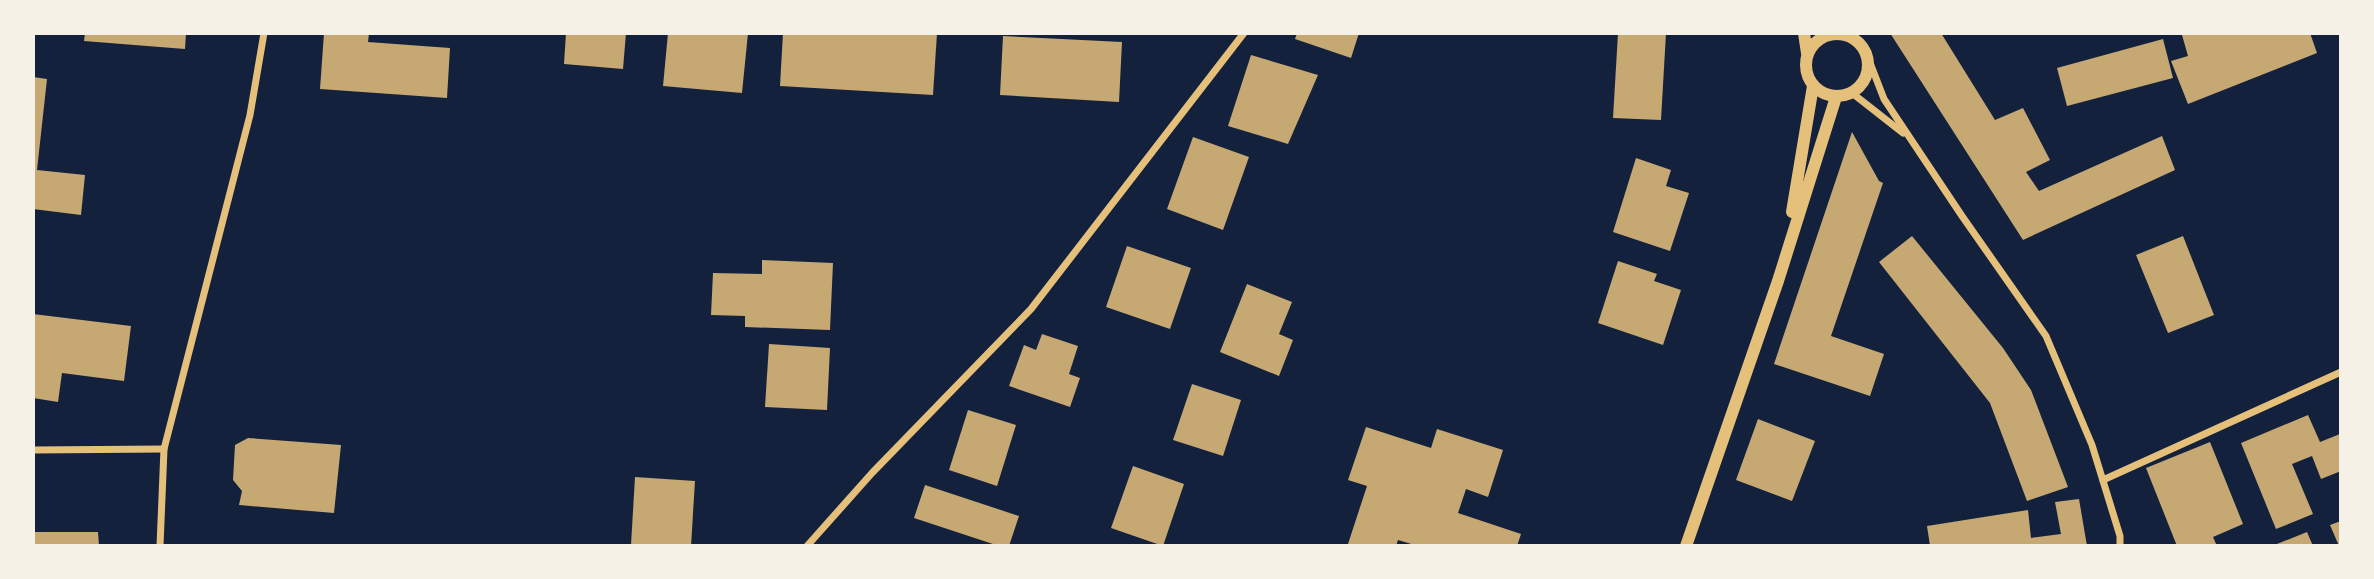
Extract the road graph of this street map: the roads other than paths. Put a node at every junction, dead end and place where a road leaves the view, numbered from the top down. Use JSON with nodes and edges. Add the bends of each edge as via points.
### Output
{"nodes":[{"id":1,"x":264,"y":33,"type":"edge"},
{"id":2,"x":1244,"y":33,"type":"edge"},
{"id":3,"x":1804,"y":33,"type":"edge"},
{"id":4,"x":1855,"y":37,"type":"edge"},
{"id":5,"x":1807,"y":53,"type":"junction"},
{"id":6,"x":1867,"y":55,"type":"junction"},
{"id":7,"x":1813,"y":86,"type":"junction"},
{"id":8,"x":1852,"y":93,"type":"junction"},
{"id":9,"x":1836,"y":97,"type":"junction"},
{"id":10,"x":1909,"y":138,"type":"junction"},
{"id":11,"x":1778,"y":281,"type":"junction"},
{"id":12,"x":2341,"y":372,"type":"edge"},
{"id":13,"x":164,"y":449,"type":"junction"},
{"id":14,"x":33,"y":450,"type":"edge"},
{"id":15,"x":2103,"y":480,"type":"junction"},
{"id":16,"x":160,"y":546,"type":"edge"},
{"id":17,"x":807,"y":546,"type":"edge"},
{"id":18,"x":1686,"y":546,"type":"edge"},
{"id":19,"x":2120,"y":546,"type":"edge"}],
"edges":[{"from":1,"to":13,"type":"street","via":[[250,114]]},
{"from":2,"to":17,"type":"street","via":[[1031,309]]},
{"from":3,"to":5,"type":"street"},
{"from":4,"to":5,"type":"street","via":[[1829,34]]},
{"from":4,"to":6,"type":"street"},
{"from":5,"to":7,"type":"street","via":[[1805,70]]},
{"from":6,"to":8,"type":"street","via":[[1867,77]]},
{"from":6,"to":10,"type":"street","via":[[1884,99]]},
{"from":7,"to":9,"type":"street"},
{"from":7,"to":11,"type":"street"},
{"from":8,"to":9,"type":"street"},
{"from":8,"to":10,"type":"street"},
{"from":9,"to":11,"type":"street"},
{"from":10,"to":15,"type":"street","via":[[2046,336]]},
{"from":11,"to":18,"type":"street"},
{"from":12,"to":15,"type":"street"},
{"from":13,"to":14,"type":"street"},
{"from":13,"to":16,"type":"street"},
{"from":15,"to":19,"type":"street"}]}
